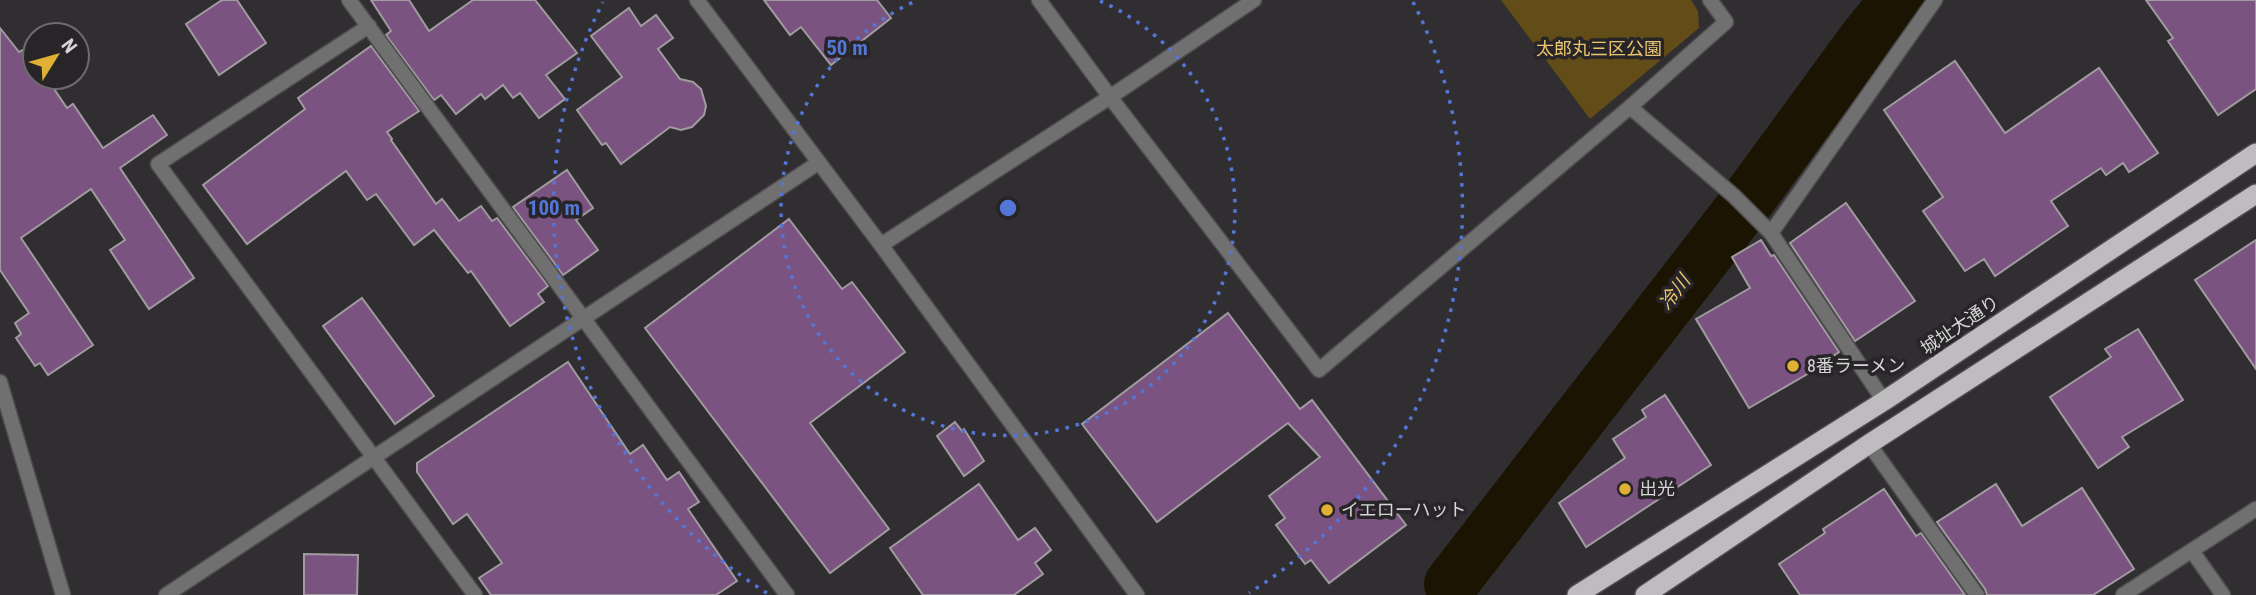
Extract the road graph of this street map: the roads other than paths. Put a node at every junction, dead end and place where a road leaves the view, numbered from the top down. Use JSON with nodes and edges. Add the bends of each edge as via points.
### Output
{"nodes":[{"id":1,"x":349,"y":0,"type":"edge"},
{"id":2,"x":697,"y":0,"type":"edge"},
{"id":3,"x":1039,"y":0,"type":"edge"},
{"id":4,"x":1254,"y":0,"type":"edge"},
{"id":5,"x":1710,"y":0,"type":"edge"},
{"id":6,"x":1935,"y":0,"type":"edge"},
{"id":7,"x":369,"y":26,"type":"junction"},
{"id":8,"x":1110,"y":97,"type":"junction"},
{"id":9,"x":1629,"y":107,"type":"junction"},
{"id":10,"x":2256,"y":153,"type":"edge"},
{"id":11,"x":818,"y":163,"type":"junction"},
{"id":12,"x":2256,"y":194,"type":"edge"},
{"id":13,"x":1771,"y":233,"type":"junction"},
{"id":14,"x":881,"y":245,"type":"junction"},
{"id":15,"x":583,"y":318,"type":"junction"},
{"id":16,"x":0,"y":382,"type":"edge"},
{"id":17,"x":1884,"y":401,"type":"junction"},
{"id":18,"x":1869,"y":444,"type":"junction"},
{"id":19,"x":374,"y":458,"type":"junction"},
{"id":20,"x":2256,"y":509,"type":"edge"},
{"id":21,"x":2192,"y":551,"type":"junction"},
{"id":22,"x":63,"y":595,"type":"edge"},
{"id":23,"x":166,"y":595,"type":"edge"},
{"id":24,"x":475,"y":595,"type":"edge"},
{"id":25,"x":787,"y":595,"type":"edge"},
{"id":26,"x":1137,"y":595,"type":"edge"},
{"id":27,"x":1577,"y":595,"type":"edge"},
{"id":28,"x":1645,"y":595,"type":"edge"},
{"id":29,"x":1977,"y":595,"type":"edge"},
{"id":30,"x":2123,"y":595,"type":"edge"},
{"id":31,"x":2223,"y":595,"type":"edge"}],
"edges":[{"from":1,"to":7,"type":"street"},
{"from":2,"to":11,"type":"street"},
{"from":3,"to":8,"type":"street"},
{"from":4,"to":8,"type":"street"},
{"from":5,"to":9,"type":"street","via":[[1726,22]]},
{"from":6,"to":13,"type":"street"},
{"from":7,"to":15,"type":"street"},
{"from":7,"to":19,"type":"street","via":[[158,164]]},
{"from":8,"to":9,"type":"street","via":[[1319,370]]},
{"from":8,"to":14,"type":"street"},
{"from":9,"to":13,"type":"street"},
{"from":10,"to":17,"type":"highway","name":"城址大通り"},
{"from":11,"to":14,"type":"street"},
{"from":11,"to":15,"type":"street"},
{"from":12,"to":18,"type":"highway"},
{"from":13,"to":17,"type":"street"},
{"from":14,"to":26,"type":"street"},
{"from":15,"to":19,"type":"street"},
{"from":15,"to":25,"type":"street"},
{"from":16,"to":22,"type":"street"},
{"from":17,"to":27,"type":"highway","name":"城址大通り"},
{"from":18,"to":28,"type":"highway"},
{"from":18,"to":29,"type":"street"},
{"from":19,"to":23,"type":"street"},
{"from":19,"to":24,"type":"street"},
{"from":20,"to":21,"type":"street"},
{"from":21,"to":30,"type":"street"},
{"from":21,"to":31,"type":"street"}]}
